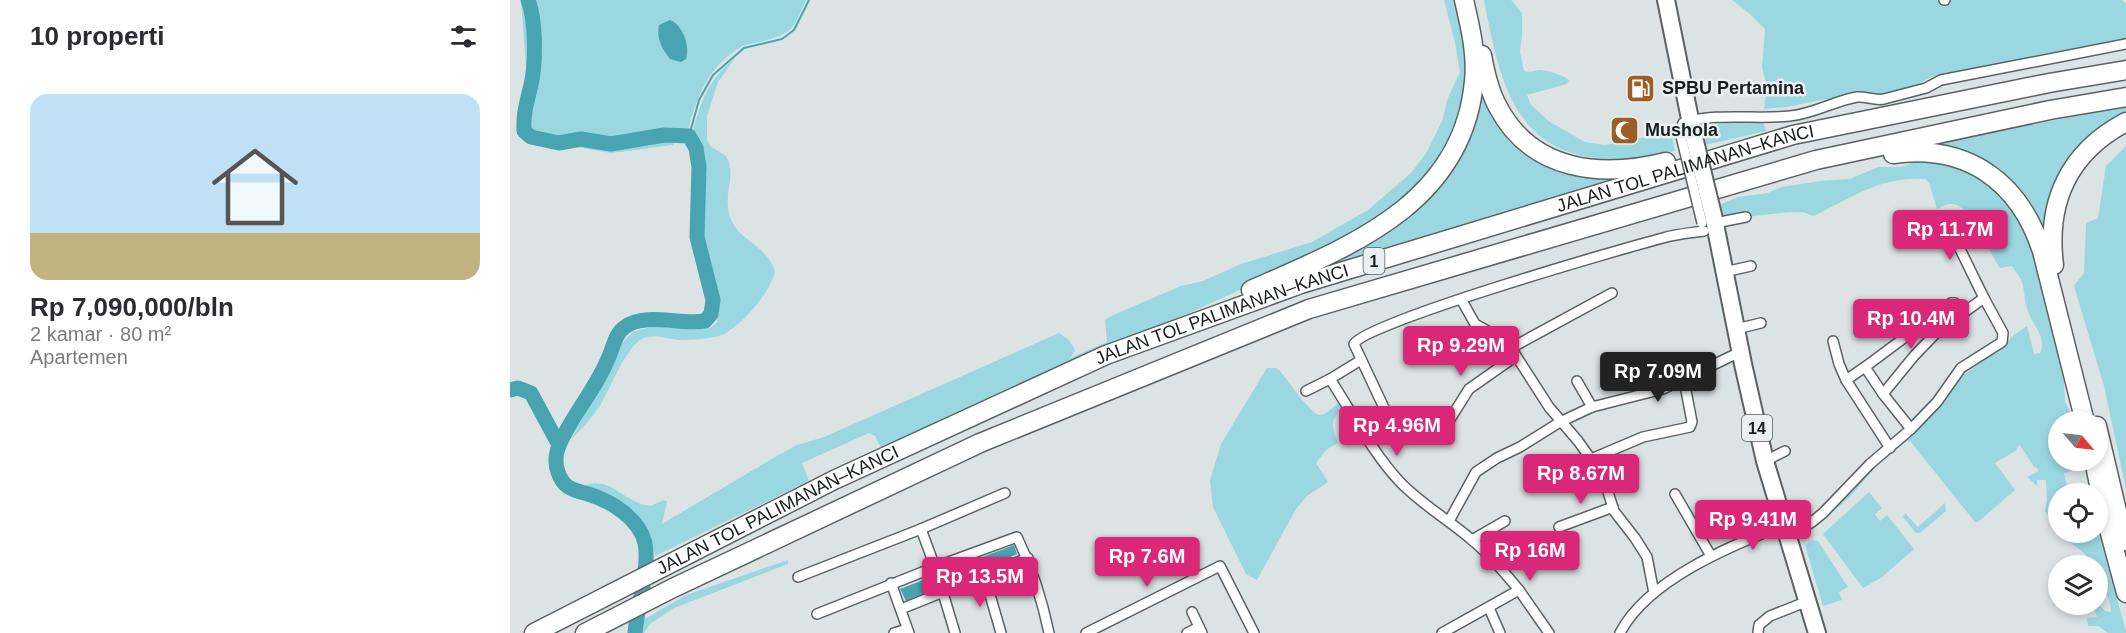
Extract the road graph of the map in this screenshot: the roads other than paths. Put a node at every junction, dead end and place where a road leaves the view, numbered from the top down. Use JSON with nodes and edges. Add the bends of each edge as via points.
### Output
{"nodes":[{"id":1,"x":1464,"y":0,"type":"edge"},
{"id":2,"x":1470,"y":0,"type":"edge"},
{"id":3,"x":1666,"y":0,"type":"edge"},
{"id":4,"x":2126,"y":44,"type":"edge"},
{"id":5,"x":2126,"y":70,"type":"edge"},
{"id":6,"x":2126,"y":97,"type":"edge"},
{"id":7,"x":2126,"y":122,"type":"edge"},
{"id":8,"x":1688,"y":127,"type":"junction"},
{"id":9,"x":1793,"y":135,"type":"junction"},
{"id":10,"x":1802,"y":164,"type":"junction"},
{"id":11,"x":1746,"y":217,"type":"dead end"},
{"id":12,"x":1709,"y":224,"type":"junction"},
{"id":13,"x":1974,"y":232,"type":"dead end"},
{"id":14,"x":1750,"y":266,"type":"dead end"},
{"id":15,"x":1724,"y":272,"type":"junction"},
{"id":16,"x":1612,"y":293,"type":"dead end"},
{"id":17,"x":1984,"y":298,"type":"junction"},
{"id":18,"x":1461,"y":299,"type":"junction"},
{"id":19,"x":1964,"y":314,"type":"junction"},
{"id":20,"x":1761,"y":323,"type":"dead end"},
{"id":21,"x":1736,"y":329,"type":"junction"},
{"id":22,"x":1833,"y":341,"type":"dead end"},
{"id":23,"x":1513,"y":352,"type":"junction"},
{"id":24,"x":1740,"y":352,"type":"junction"},
{"id":25,"x":1107,"y":355,"type":"junction"},
{"id":26,"x":1361,"y":360,"type":"junction"},
{"id":27,"x":1865,"y":367,"type":"junction"},
{"id":28,"x":1644,"y":369,"type":"dead end"},
{"id":29,"x":1330,"y":379,"type":"junction"},
{"id":30,"x":1684,"y":380,"type":"junction"},
{"id":31,"x":1846,"y":380,"type":"junction"},
{"id":32,"x":1577,"y":381,"type":"dead end"},
{"id":33,"x":1306,"y":391,"type":"dead end"},
{"id":34,"x":1652,"y":391,"type":"junction"},
{"id":35,"x":1883,"y":394,"type":"junction"},
{"id":36,"x":1592,"y":407,"type":"junction"},
{"id":37,"x":2082,"y":411,"type":"edge"},
{"id":38,"x":2093,"y":411,"type":"edge"},
{"id":39,"x":1386,"y":412,"type":"dead end"},
{"id":40,"x":1560,"y":422,"type":"junction"},
{"id":41,"x":1911,"y":429,"type":"junction"},
{"id":42,"x":1442,"y":432,"type":"dead end"},
{"id":43,"x":1890,"y":448,"type":"junction"},
{"id":44,"x":1785,"y":451,"type":"dead end"},
{"id":45,"x":1591,"y":459,"type":"junction"},
{"id":46,"x":1765,"y":461,"type":"junction"},
{"id":47,"x":2096,"y":471,"type":"edge"},
{"id":48,"x":2108,"y":471,"type":"edge"},
{"id":49,"x":1005,"y":493,"type":"dead end"},
{"id":50,"x":1675,"y":494,"type":"dead end"},
{"id":51,"x":1612,"y":507,"type":"junction"},
{"id":52,"x":1449,"y":521,"type":"junction"},
{"id":53,"x":1505,"y":521,"type":"dead end"},
{"id":54,"x":1559,"y":527,"type":"dead end"},
{"id":55,"x":921,"y":530,"type":"junction"},
{"id":56,"x":1786,"y":531,"type":"junction"},
{"id":57,"x":1472,"y":540,"type":"junction"},
{"id":58,"x":2126,"y":549,"type":"edge"},
{"id":59,"x":1027,"y":556,"type":"junction"},
{"id":60,"x":1711,"y":556,"type":"junction"},
{"id":61,"x":935,"y":567,"type":"junction"},
{"id":62,"x":984,"y":574,"type":"junction"},
{"id":63,"x":798,"y":578,"type":"dead end"},
{"id":64,"x":891,"y":583,"type":"junction"},
{"id":65,"x":1519,"y":590,"type":"junction"},
{"id":66,"x":943,"y":593,"type":"junction"},
{"id":67,"x":1654,"y":593,"type":"junction"},
{"id":68,"x":2126,"y":593,"type":"edge"},
{"id":69,"x":1808,"y":601,"type":"junction"},
{"id":70,"x":1489,"y":608,"type":"junction"},
{"id":71,"x":902,"y":609,"type":"junction"},
{"id":72,"x":1192,"y":612,"type":"dead end"},
{"id":73,"x":817,"y":614,"type":"dead end"},
{"id":74,"x":1625,"y":624,"type":"junction"},
{"id":75,"x":1201,"y":630,"type":"edge"},
{"id":76,"x":908,"y":631,"type":"edge"},
{"id":77,"x":534,"y":633,"type":"edge"},
{"id":78,"x":585,"y":633,"type":"edge"},
{"id":79,"x":894,"y":633,"type":"edge"},
{"id":80,"x":955,"y":633,"type":"edge"},
{"id":81,"x":1001,"y":633,"type":"edge"},
{"id":82,"x":1049,"y":633,"type":"edge"},
{"id":83,"x":1086,"y":633,"type":"edge"},
{"id":84,"x":1187,"y":633,"type":"edge"},
{"id":85,"x":1254,"y":633,"type":"edge"},
{"id":86,"x":1442,"y":633,"type":"edge"},
{"id":87,"x":1500,"y":633,"type":"edge"},
{"id":88,"x":1549,"y":633,"type":"edge"},
{"id":89,"x":1620,"y":633,"type":"edge"},
{"id":90,"x":1631,"y":633,"type":"edge"},
{"id":91,"x":1758,"y":633,"type":"edge"},
{"id":92,"x":1817,"y":633,"type":"edge"}],
"edges":[{"from":1,"to":25,"type":"highway","via":[[1474,50],[1470,110],[1447,163],[1427,189],[1395,217],[1355,243]]},
{"from":2,"to":9,"type":"highway","via":[[1486,75],[1498,107],[1527,145],[1554,161],[1588,168],[1652,166],[1738,144]]},
{"from":3,"to":8,"type":"highway","number":"14"},
{"from":4,"to":8,"type":"street","via":[[1941,80],[1884,99],[1859,97],[1791,116],[1739,116]]},
{"from":5,"to":9,"type":"highway","name":"JALAN TOL PALIMANAN–KANCI","number":"1"},
{"from":6,"to":10,"type":"highway","name":"JALAN TOL PALIMANAN–KANCI","number":"1"},
{"from":7,"to":38,"type":"highway","via":[[2100,139],[2076,164],[2056,202],[2052,228],[2057,276]]},
{"from":8,"to":12,"type":"highway","number":"14","bridge":true},
{"from":9,"to":25,"type":"highway","name":"JALAN TOL PALIMANAN–KANCI","number":"1","via":[[1300,284]]},
{"from":10,"to":37,"type":"highway","via":[[1912,151],[1937,153],[1969,162],[1998,180],[2020,204],[2036,233]]},
{"from":10,"to":78,"type":"highway","name":"JALAN TOL PALIMANAN–KANCI","number":"1","via":[[1309,309],[980,443]]},
{"from":11,"to":12,"type":"street"},
{"from":12,"to":15,"type":"highway","number":"14","via":[[1719,243]]},
{"from":12,"to":18,"type":"street"},
{"from":13,"to":17,"type":"street","via":[[1959,247]]},
{"from":14,"to":15,"type":"street"},
{"from":15,"to":21,"type":"highway","number":"14"},
{"from":16,"to":23,"type":"street"},
{"from":17,"to":19,"type":"street"},
{"from":17,"to":41,"type":"street","via":[[2002,333],[2002,342],[1961,368]]},
{"from":18,"to":23,"type":"street","via":[[1475,324],[1500,338]]},
{"from":18,"to":26,"type":"street","via":[[1364,335],[1354,344]]},
{"from":19,"to":27,"type":"street","via":[[1951,303]]},
{"from":19,"to":35,"type":"street","via":[[1925,343]]},
{"from":20,"to":21,"type":"street"},
{"from":21,"to":24,"type":"highway","number":"14"},
{"from":22,"to":31,"type":"street"},
{"from":23,"to":40,"type":"street"},
{"from":23,"to":42,"type":"street","via":[[1469,388]]},
{"from":24,"to":30,"type":"street"},
{"from":24,"to":46,"type":"highway","number":"14"},
{"from":25,"to":77,"type":"highway","name":"JALAN TOL PALIMANAN–KANCI","number":"1","via":[[834,480]]},
{"from":26,"to":29,"type":"street"},
{"from":26,"to":39,"type":"street"},
{"from":27,"to":31,"type":"street"},
{"from":27,"to":35,"type":"street"},
{"from":28,"to":34,"type":"street"},
{"from":29,"to":33,"type":"street"},
{"from":29,"to":52,"type":"street","via":[[1401,483]]},
{"from":30,"to":34,"type":"street"},
{"from":30,"to":45,"type":"street","via":[[1690,427],[1643,437]]},
{"from":31,"to":43,"type":"street"},
{"from":32,"to":36,"type":"street"},
{"from":34,"to":36,"type":"street"},
{"from":35,"to":41,"type":"street"},
{"from":36,"to":40,"type":"street"},
{"from":40,"to":45,"type":"street"},
{"from":40,"to":52,"type":"street","via":[[1476,472]]},
{"from":41,"to":43,"type":"street"},
{"from":43,"to":56,"type":"street","via":[[1823,513],[1803,528]]},
{"from":44,"to":46,"type":"street"},
{"from":45,"to":51,"type":"street","via":[[1603,476]]},
{"from":46,"to":56,"type":"highway","number":"14"},
{"from":47,"to":68,"type":"highway"},
{"from":48,"to":58,"type":"highway"},
{"from":49,"to":55,"type":"street"},
{"from":50,"to":60,"type":"street"},
{"from":51,"to":54,"type":"street"},
{"from":51,"to":67,"type":"street","via":[[1642,547]]},
{"from":52,"to":57,"type":"street"},
{"from":53,"to":57,"type":"street"},
{"from":55,"to":61,"type":"street"},
{"from":55,"to":63,"type":"street"},
{"from":56,"to":60,"type":"street","via":[[1738,543]]},
{"from":56,"to":69,"type":"highway","number":"14"},
{"from":57,"to":65,"type":"street"},
{"from":59,"to":61,"type":"street","via":[[1017,537]]},
{"from":59,"to":62,"type":"street"},
{"from":59,"to":82,"type":"street"},
{"from":60,"to":67,"type":"street"},
{"from":61,"to":64,"type":"street"},
{"from":62,"to":66,"type":"street"},
{"from":62,"to":81,"type":"street"},
{"from":64,"to":71,"type":"street"},
{"from":64,"to":73,"type":"street"},
{"from":65,"to":70,"type":"street"},
{"from":65,"to":88,"type":"street"},
{"from":66,"to":71,"type":"street"},
{"from":66,"to":80,"type":"street"},
{"from":67,"to":74,"type":"street"},
{"from":69,"to":91,"type":"street","via":[[1770,616],[1759,625]]},
{"from":69,"to":92,"type":"highway","number":"14"},
{"from":70,"to":86,"type":"street"},
{"from":70,"to":87,"type":"street"},
{"from":71,"to":76,"type":"street"},
{"from":72,"to":75,"type":"street"},
{"from":74,"to":89,"type":"street"},
{"from":74,"to":90,"type":"street"},
{"from":75,"to":84,"type":"street"},
{"from":76,"to":79,"type":"street"},
{"from":83,"to":85,"type":"street","via":[[1220,566]]}]}
